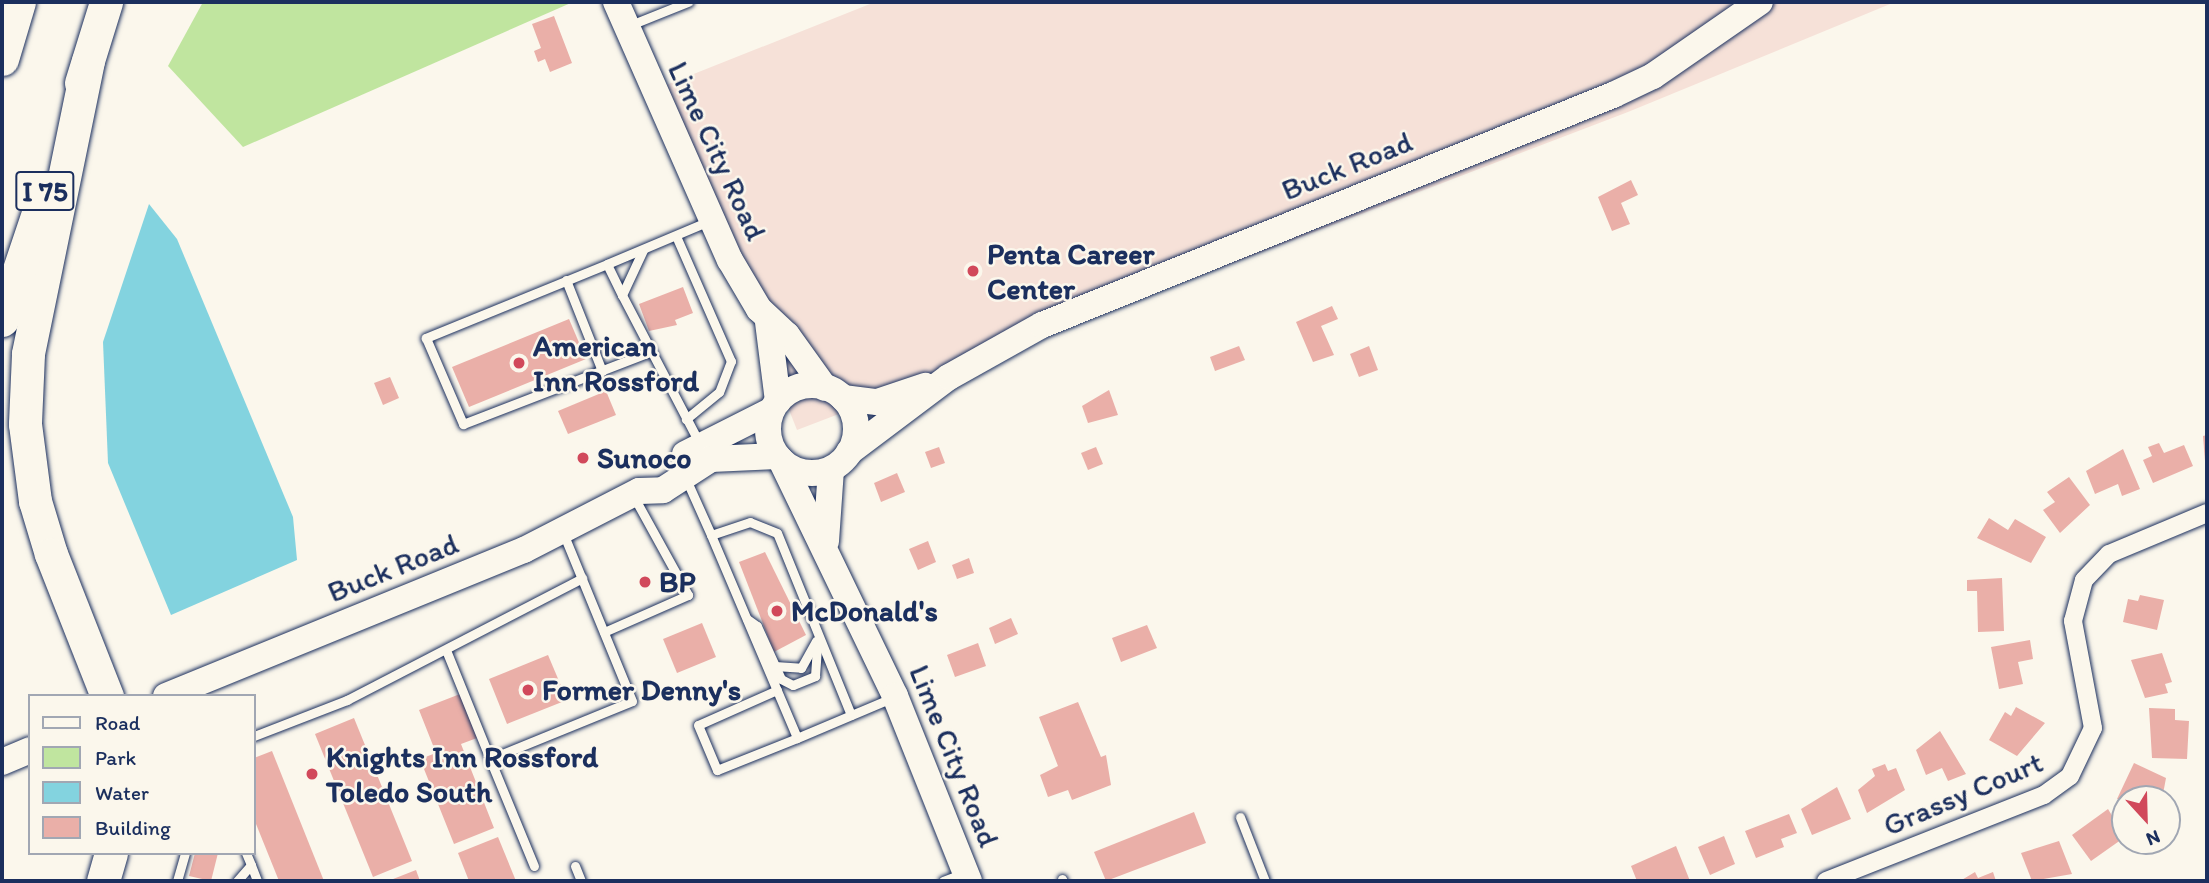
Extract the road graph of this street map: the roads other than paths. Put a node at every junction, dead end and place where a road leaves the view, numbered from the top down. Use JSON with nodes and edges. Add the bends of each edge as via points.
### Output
{"nodes":[{"id":1,"x":19,"y":2,"type":"edge"},
{"id":2,"x":106,"y":2,"type":"edge"},
{"id":3,"x":616,"y":2,"type":"edge"},
{"id":4,"x":688,"y":2,"type":"edge"},
{"id":5,"x":1760,"y":2,"type":"edge"},
{"id":6,"x":626,"y":27,"type":"junction"},
{"id":7,"x":2,"y":59,"type":"edge"},
{"id":8,"x":88,"y":61,"type":"junction"},
{"id":9,"x":709,"y":221,"type":"junction"},
{"id":10,"x":676,"y":236,"type":"junction"},
{"id":11,"x":643,"y":250,"type":"junction"},
{"id":12,"x":607,"y":264,"type":"junction"},
{"id":13,"x":566,"y":280,"type":"junction"},
{"id":14,"x":622,"y":295,"type":"junction"},
{"id":15,"x":2,"y":320,"type":"edge"},
{"id":16,"x":768,"y":322,"type":"junction"},
{"id":17,"x":650,"y":352,"type":"junction"},
{"id":18,"x":602,"y":371,"type":"junction"},
{"id":19,"x":949,"y":377,"type":"junction"},
{"id":20,"x":834,"y":393,"type":"junction"},
{"id":21,"x":775,"y":406,"type":"junction"},
{"id":22,"x":687,"y":419,"type":"junction"},
{"id":23,"x":702,"y":446,"type":"junction"},
{"id":24,"x":779,"y":458,"type":"junction"},
{"id":25,"x":840,"y":461,"type":"junction"},
{"id":26,"x":683,"y":474,"type":"junction"},
{"id":27,"x":636,"y":493,"type":"junction"},
{"id":28,"x":2207,"y":513,"type":"edge"},
{"id":29,"x":563,"y":533,"type":"junction"},
{"id":30,"x":711,"y":535,"type":"junction"},
{"id":31,"x":825,"y":541,"type":"junction"},
{"id":32,"x":782,"y":544,"type":"junction"},
{"id":33,"x":582,"y":578,"type":"junction"},
{"id":34,"x":746,"y":618,"type":"junction"},
{"id":35,"x":604,"y":632,"type":"junction"},
{"id":36,"x":816,"y":641,"type":"junction"},
{"id":37,"x":446,"y":650,"type":"junction"},
{"id":38,"x":774,"y":664,"type":"junction"},
{"id":39,"x":776,"y":690,"type":"junction"},
{"id":40,"x":106,"y":694,"type":"edge"},
{"id":41,"x":171,"y":694,"type":"edge"},
{"id":42,"x":895,"y":696,"type":"junction"},
{"id":43,"x":851,"y":715,"type":"junction"},
{"id":44,"x":256,"y":735,"type":"edge"},
{"id":45,"x":797,"y":738,"type":"junction"},
{"id":46,"x":28,"y":751,"type":"edge"},
{"id":47,"x":490,"y":759,"type":"junction"},
{"id":48,"x":2,"y":762,"type":"edge"},
{"id":49,"x":1240,"y":817,"type":"dead end"},
{"id":50,"x":110,"y":855,"type":"edge"},
{"id":51,"x":184,"y":855,"type":"edge"},
{"id":52,"x":247,"y":855,"type":"edge"},
{"id":53,"x":251,"y":865,"type":"junction"},
{"id":54,"x":534,"y":866,"type":"dead end"},
{"id":55,"x":575,"y":866,"type":"dead end"},
{"id":56,"x":959,"y":878,"type":"edge"},
{"id":57,"x":103,"y":881,"type":"edge"},
{"id":58,"x":177,"y":881,"type":"edge"},
{"id":59,"x":237,"y":881,"type":"edge"},
{"id":60,"x":257,"y":881,"type":"edge"},
{"id":61,"x":581,"y":881,"type":"edge"},
{"id":62,"x":1263,"y":881,"type":"edge"},
{"id":63,"x":1826,"y":881,"type":"edge"}],
"edges":[{"from":1,"to":7,"type":"highway"},
{"from":2,"to":8,"type":"highway","number":"I 75"},
{"from":3,"to":6,"type":"street","name":"Lime City Road"},
{"from":4,"to":6,"type":"lane"},
{"from":5,"to":19,"type":"street","name":"Buck Road","via":[[1634,85],[1042,325]]},
{"from":6,"to":9,"type":"street","name":"Lime City Road"},
{"from":8,"to":15,"type":"highway","number":"I 75"},
{"from":8,"to":40,"type":"highway","via":[[28,354],[25,425],[35,501]]},
{"from":9,"to":10,"type":"lane"},
{"from":9,"to":16,"type":"street","name":"Lime City Road"},
{"from":10,"to":11,"type":"lane"},
{"from":10,"to":22,"type":"lane","via":[[731,361],[719,392]]},
{"from":11,"to":12,"type":"lane"},
{"from":11,"to":14,"type":"lane"},
{"from":12,"to":13,"type":"lane"},
{"from":12,"to":14,"type":"lane"},
{"from":13,"to":18,"type":"lane"},
{"from":13,"to":18,"type":"lane","via":[[426,338],[463,424]]},
{"from":14,"to":17,"type":"lane"},
{"from":16,"to":20,"type":"street","name":"Lime City Road","via":[[787,335]]},
{"from":16,"to":21,"type":"street","name":"Lime City Road"},
{"from":17,"to":18,"type":"lane"},
{"from":17,"to":22,"type":"lane"},
{"from":19,"to":20,"type":"street","name":"Buck Road","via":[[877,402]]},
{"from":19,"to":25,"type":"street","name":"Buck Road"},
{"from":20,"to":21,"type":"street","via":[[804,386]]},
{"from":20,"to":25,"type":"street","via":[[856,423]]},
{"from":21,"to":23,"type":"street","name":"Buck Road"},
{"from":21,"to":24,"type":"street","via":[[768,436]]},
{"from":22,"to":23,"type":"lane"},
{"from":23,"to":27,"type":"street","name":"Buck Road","via":[[643,481]]},
{"from":24,"to":25,"type":"street","via":[[801,472]]},
{"from":24,"to":26,"type":"street","name":"Buck Road","via":[[731,454]]},
{"from":24,"to":31,"type":"street","name":"Lime City Road"},
{"from":25,"to":31,"type":"street","name":"Lime City Road"},
{"from":26,"to":27,"type":"street","name":"Buck Road","via":[[663,490]]},
{"from":26,"to":30,"type":"lane"},
{"from":27,"to":29,"type":"street","name":"Buck Road"},
{"from":27,"to":35,"type":"lane","via":[[688,595]]},
{"from":28,"to":63,"type":"street","name":"Grassy Court","via":[[2109,554],[2084,580],[2074,621],[2093,729],[2070,776],[2044,795]]},
{"from":29,"to":33,"type":"lane"},
{"from":29,"to":41,"type":"street","name":"Buck Road"},
{"from":30,"to":32,"type":"lane","via":[[750,522],[771,527]]},
{"from":30,"to":34,"type":"lane"},
{"from":31,"to":42,"type":"street","name":"Lime City Road"},
{"from":32,"to":36,"type":"lane"},
{"from":32,"to":43,"type":"lane"},
{"from":33,"to":35,"type":"lane"},
{"from":33,"to":37,"type":"lane"},
{"from":34,"to":38,"type":"lane","via":[[757,626]]},
{"from":34,"to":39,"type":"lane"},
{"from":35,"to":47,"type":"lane","via":[[632,701]]},
{"from":36,"to":38,"type":"lane","via":[[801,668]]},
{"from":36,"to":38,"type":"lane","via":[[819,666],[806,683],[781,679]]},
{"from":37,"to":44,"type":"lane"},
{"from":37,"to":47,"type":"lane"},
{"from":39,"to":45,"type":"lane"},
{"from":39,"to":45,"type":"lane","via":[[698,725],[717,770]]},
{"from":42,"to":43,"type":"lane"},
{"from":42,"to":56,"type":"street","name":"Lime City Road"},
{"from":43,"to":45,"type":"lane"},
{"from":46,"to":48,"type":"street"},
{"from":47,"to":54,"type":"lane"},
{"from":49,"to":62,"type":"lane"},
{"from":50,"to":57,"type":"highway"},
{"from":51,"to":58,"type":"lane"},
{"from":52,"to":53,"type":"lane"},
{"from":53,"to":59,"type":"lane"},
{"from":53,"to":60,"type":"lane"},
{"from":55,"to":61,"type":"lane"}]}
